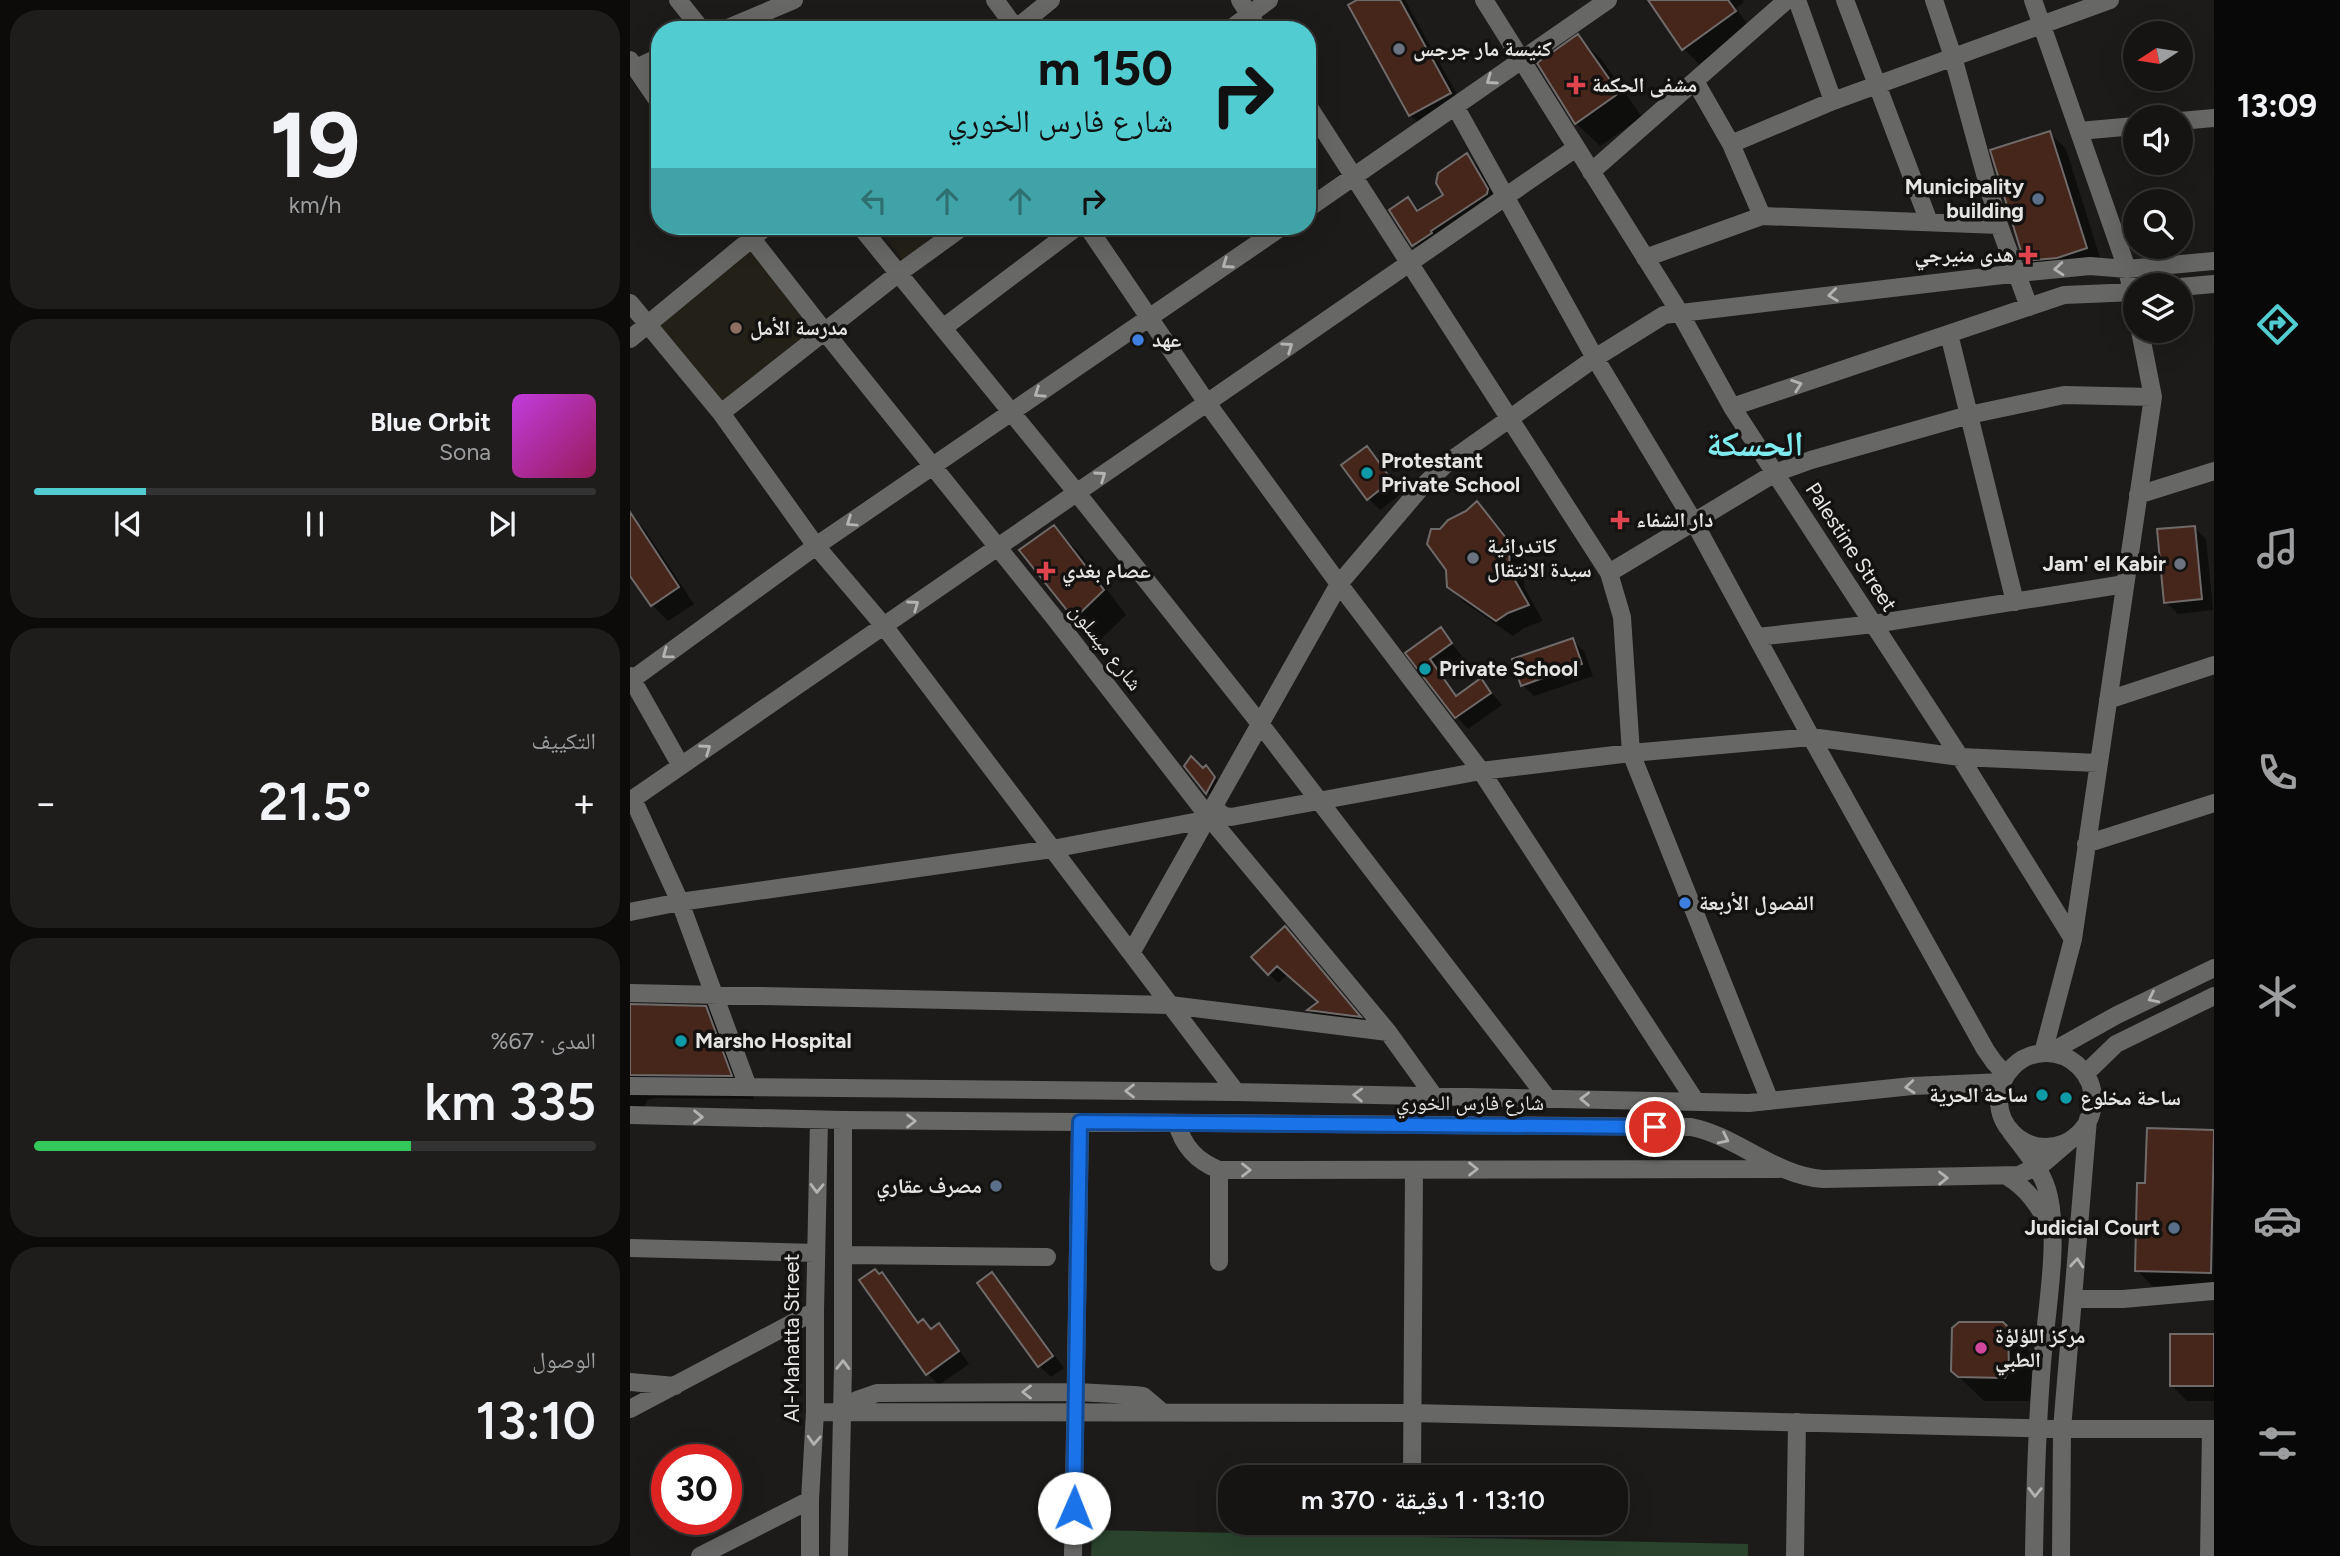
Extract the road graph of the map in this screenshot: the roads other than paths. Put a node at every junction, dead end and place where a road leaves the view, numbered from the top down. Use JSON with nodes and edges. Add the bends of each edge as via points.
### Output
{"nodes":[{"id":1,"x":678,"y":0,"type":"edge"},
{"id":2,"x":794,"y":0,"type":"edge"},
{"id":3,"x":995,"y":0,"type":"edge"},
{"id":4,"x":1051,"y":0,"type":"edge"},
{"id":5,"x":1269,"y":0,"type":"edge"},
{"id":6,"x":1484,"y":0,"type":"edge"},
{"id":7,"x":1608,"y":0,"type":"edge"},
{"id":8,"x":1787,"y":0,"type":"edge"},
{"id":9,"x":1797,"y":0,"type":"edge"},
{"id":10,"x":1845,"y":0,"type":"edge"},
{"id":11,"x":1934,"y":0,"type":"edge"},
{"id":12,"x":2034,"y":0,"type":"edge"},
{"id":13,"x":2110,"y":0,"type":"edge"},
{"id":14,"x":1249,"y":15,"type":"edge"},
{"id":15,"x":695,"y":21,"type":"edge"},
{"id":16,"x":744,"y":21,"type":"edge"},
{"id":17,"x":1009,"y":21,"type":"edge"},
{"id":18,"x":1025,"y":21,"type":"edge"},
{"id":19,"x":2042,"y":23,"type":"junction"},
{"id":20,"x":1953,"y":57,"type":"junction"},
{"id":21,"x":651,"y":59,"type":"edge"},
{"id":22,"x":1521,"y":59,"type":"junction"},
{"id":23,"x":633,"y":64,"type":"edge"},
{"id":24,"x":1695,"y":81,"type":"junction"},
{"id":25,"x":1877,"y":85,"type":"junction"},
{"id":26,"x":651,"y":91,"type":"edge"},
{"id":27,"x":1833,"y":101,"type":"junction"},
{"id":28,"x":1455,"y":106,"type":"junction"},
{"id":29,"x":1316,"y":118,"type":"edge"},
{"id":30,"x":2214,"y":118,"type":"edge"},
{"id":31,"x":2193,"y":120,"type":"edge"},
{"id":32,"x":2123,"y":126,"type":"edge"},
{"id":33,"x":2079,"y":131,"type":"junction"},
{"id":34,"x":1731,"y":144,"type":"junction"},
{"id":35,"x":1576,"y":148,"type":"junction"},
{"id":36,"x":1591,"y":172,"type":"junction"},
{"id":37,"x":1354,"y":177,"type":"junction"},
{"id":38,"x":1506,"y":196,"type":"junction"},
{"id":39,"x":1316,"y":203,"type":"edge"},
{"id":40,"x":1762,"y":216,"type":"junction"},
{"id":41,"x":1929,"y":222,"type":"junction"},
{"id":42,"x":1999,"y":225,"type":"junction"},
{"id":43,"x":744,"y":235,"type":"edge"},
{"id":44,"x":749,"y":235,"type":"edge"},
{"id":45,"x":867,"y":235,"type":"edge"},
{"id":46,"x":952,"y":235,"type":"edge"},
{"id":47,"x":1067,"y":235,"type":"edge"},
{"id":48,"x":1093,"y":235,"type":"edge"},
{"id":49,"x":1270,"y":235,"type":"edge"},
{"id":50,"x":1645,"y":258,"type":"junction"},
{"id":51,"x":2214,"y":261,"type":"edge"},
{"id":52,"x":1411,"y":262,"type":"junction"},
{"id":53,"x":2127,"y":269,"type":"junction"},
{"id":54,"x":899,"y":273,"type":"junction"},
{"id":55,"x":2128,"y":273,"type":"edge"},
{"id":56,"x":2017,"y":274,"type":"junction"},
{"id":57,"x":2214,"y":284,"type":"edge"},
{"id":58,"x":2193,"y":286,"type":"edge"},
{"id":59,"x":2123,"y":297,"type":"edge"},
{"id":60,"x":630,"y":303,"type":"edge"},
{"id":61,"x":2029,"y":307,"type":"junction"},
{"id":62,"x":1680,"y":313,"type":"junction"},
{"id":63,"x":1150,"y":317,"type":"junction"},
{"id":64,"x":648,"y":325,"type":"junction"},
{"id":65,"x":943,"y":328,"type":"junction"},
{"id":66,"x":825,"y":332,"type":"junction"},
{"id":67,"x":1949,"y":334,"type":"junction"},
{"id":68,"x":630,"y":339,"type":"edge"},
{"id":69,"x":2142,"y":343,"type":"edge"},
{"id":70,"x":1595,"y":358,"type":"junction"},
{"id":71,"x":2153,"y":397,"type":"junction"},
{"id":72,"x":1207,"y":403,"type":"junction"},
{"id":73,"x":1732,"y":407,"type":"junction"},
{"id":74,"x":1012,"y":412,"type":"junction"},
{"id":75,"x":721,"y":413,"type":"junction"},
{"id":76,"x":1969,"y":415,"type":"junction"},
{"id":77,"x":1509,"y":418,"type":"junction"},
{"id":78,"x":933,"y":467,"type":"junction"},
{"id":79,"x":2214,"y":471,"type":"edge"},
{"id":80,"x":1775,"y":473,"type":"junction"},
{"id":81,"x":1077,"y":493,"type":"junction"},
{"id":82,"x":2138,"y":495,"type":"junction"},
{"id":83,"x":1694,"y":522,"type":"junction"},
{"id":84,"x":816,"y":545,"type":"junction"},
{"id":85,"x":998,"y":547,"type":"junction"},
{"id":86,"x":1609,"y":573,"type":"junction"},
{"id":87,"x":1339,"y":584,"type":"junction"},
{"id":88,"x":2125,"y":584,"type":"junction"},
{"id":89,"x":2015,"y":602,"type":"junction"},
{"id":90,"x":1874,"y":624,"type":"junction"},
{"id":91,"x":884,"y":626,"type":"junction"},
{"id":92,"x":1758,"y":637,"type":"junction"},
{"id":93,"x":2214,"y":665,"type":"edge"},
{"id":94,"x":631,"y":679,"type":"edge"},
{"id":95,"x":2108,"y":700,"type":"junction"},
{"id":96,"x":1261,"y":724,"type":"junction"},
{"id":97,"x":1811,"y":737,"type":"junction"},
{"id":98,"x":1631,"y":753,"type":"junction"},
{"id":99,"x":1960,"y":757,"type":"junction"},
{"id":100,"x":2098,"y":763,"type":"junction"},
{"id":101,"x":681,"y":766,"type":"junction"},
{"id":102,"x":1481,"y":771,"type":"junction"},
{"id":103,"x":632,"y":800,"type":"edge"},
{"id":104,"x":1320,"y":802,"type":"junction"},
{"id":105,"x":2214,"y":803,"type":"edge"},
{"id":106,"x":1208,"y":816,"type":"junction"},
{"id":107,"x":2086,"y":844,"type":"junction"},
{"id":108,"x":1052,"y":849,"type":"junction"},
{"id":109,"x":680,"y":902,"type":"junction"},
{"id":110,"x":630,"y":912,"type":"edge"},
{"id":111,"x":2073,"y":939,"type":"junction"},
{"id":112,"x":1131,"y":953,"type":"junction"},
{"id":113,"x":2214,"y":968,"type":"edge"},
{"id":114,"x":630,"y":993,"type":"edge"},
{"id":115,"x":714,"y":995,"type":"junction"},
{"id":116,"x":2214,"y":996,"type":"edge"},
{"id":117,"x":1170,"y":1005,"type":"junction"},
{"id":118,"x":1388,"y":1032,"type":"junction"},
{"id":119,"x":2046,"y":1053,"type":"junction"},
{"id":120,"x":2085,"y":1074,"type":"junction"},
{"id":121,"x":2004,"y":1079,"type":"junction"},
{"id":122,"x":630,"y":1086,"type":"edge"},
{"id":123,"x":748,"y":1087,"type":"junction"},
{"id":124,"x":1236,"y":1092,"type":"junction"},
{"id":125,"x":1434,"y":1096,"type":"junction"},
{"id":126,"x":1548,"y":1099,"type":"junction"},
{"id":127,"x":1770,"y":1101,"type":"junction"},
{"id":128,"x":1696,"y":1102,"type":"junction"},
{"id":129,"x":630,"y":1115,"type":"edge"},
{"id":130,"x":2088,"y":1119,"type":"junction"},
{"id":131,"x":819,"y":1120,"type":"junction"},
{"id":132,"x":843,"y":1120,"type":"junction"},
{"id":133,"x":1080,"y":1122,"type":"junction"},
{"id":134,"x":1177,"y":1123,"type":"junction"},
{"id":135,"x":2011,"y":1132,"type":"junction"},
{"id":136,"x":2073,"y":1138,"type":"junction"},
{"id":137,"x":2037,"y":1167,"type":"junction"},
{"id":138,"x":1786,"y":1168,"type":"junction"},
{"id":139,"x":1219,"y":1170,"type":"junction"},
{"id":140,"x":1414,"y":1170,"type":"junction"},
{"id":141,"x":2008,"y":1177,"type":"junction"},
{"id":142,"x":2052,"y":1237,"type":"junction"},
{"id":143,"x":630,"y":1248,"type":"edge"},
{"id":144,"x":816,"y":1253,"type":"junction"},
{"id":145,"x":843,"y":1255,"type":"junction"},
{"id":146,"x":1046,"y":1256,"type":"dead end"},
{"id":147,"x":1219,"y":1262,"type":"dead end"},
{"id":148,"x":2214,"y":1292,"type":"edge"},
{"id":149,"x":2074,"y":1299,"type":"junction"},
{"id":150,"x":815,"y":1311,"type":"junction"},
{"id":151,"x":630,"y":1382,"type":"edge"},
{"id":152,"x":675,"y":1386,"type":"junction"},
{"id":153,"x":1076,"y":1392,"type":"junction"},
{"id":154,"x":630,"y":1409,"type":"edge"},
{"id":155,"x":842,"y":1411,"type":"junction"},
{"id":156,"x":816,"y":1412,"type":"junction"},
{"id":157,"x":1075,"y":1412,"type":"junction"},
{"id":158,"x":1162,"y":1412,"type":"junction"},
{"id":159,"x":1412,"y":1413,"type":"junction"},
{"id":160,"x":1797,"y":1422,"type":"junction"},
{"id":161,"x":2036,"y":1428,"type":"junction"},
{"id":162,"x":2062,"y":1429,"type":"junction"},
{"id":163,"x":2212,"y":1429,"type":"edge"},
{"id":164,"x":1412,"y":1465,"type":"edge"},
{"id":165,"x":810,"y":1500,"type":"junction"},
{"id":166,"x":700,"y":1556,"type":"edge"},
{"id":167,"x":810,"y":1556,"type":"edge"},
{"id":168,"x":839,"y":1556,"type":"edge"},
{"id":169,"x":1073,"y":1556,"type":"edge"},
{"id":170,"x":1795,"y":1556,"type":"edge"},
{"id":171,"x":2034,"y":1556,"type":"edge"},
{"id":172,"x":2061,"y":1556,"type":"edge"},
{"id":173,"x":2209,"y":1556,"type":"edge"}],
"edges":[{"from":1,"to":15,"type":"street"},
{"from":2,"to":16,"type":"street"},
{"from":3,"to":17,"type":"street"},
{"from":4,"to":18,"type":"street"},
{"from":5,"to":14,"type":"street"},
{"from":6,"to":22,"type":"street","name":"Palestine Street"},
{"from":7,"to":22,"type":"street"},
{"from":8,"to":24,"type":"street"},
{"from":9,"to":27,"type":"street"},
{"from":10,"to":25,"type":"street"},
{"from":11,"to":20,"type":"street"},
{"from":12,"to":19,"type":"street"},
{"from":13,"to":19,"type":"street"},
{"from":19,"to":20,"type":"street"},
{"from":19,"to":33,"type":"street"},
{"from":20,"to":25,"type":"street"},
{"from":20,"to":42,"type":"street"},
{"from":21,"to":23,"type":"street"},
{"from":22,"to":28,"type":"street","one_way":true},
{"from":22,"to":35,"type":"street","name":"Palestine Street"},
{"from":23,"to":26,"type":"street"},
{"from":24,"to":34,"type":"street"},
{"from":24,"to":36,"type":"street"},
{"from":25,"to":27,"type":"street"},
{"from":25,"to":41,"type":"street"},
{"from":27,"to":34,"type":"street"},
{"from":28,"to":37,"type":"street"},
{"from":28,"to":38,"type":"street"},
{"from":29,"to":37,"type":"street"},
{"from":30,"to":31,"type":"street"},
{"from":32,"to":33,"type":"street"},
{"from":33,"to":53,"type":"street"},
{"from":34,"to":40,"type":"street"},
{"from":35,"to":36,"type":"street","name":"Palestine Street"},
{"from":35,"to":38,"type":"street"},
{"from":36,"to":50,"type":"street","name":"Palestine Street"},
{"from":37,"to":39,"type":"street"},
{"from":37,"to":52,"type":"street"},
{"from":38,"to":52,"type":"street"},
{"from":38,"to":70,"type":"street"},
{"from":40,"to":41,"type":"street"},
{"from":40,"to":50,"type":"street"},
{"from":41,"to":42,"type":"street"},
{"from":42,"to":56,"type":"street"},
{"from":43,"to":64,"type":"street"},
{"from":44,"to":66,"type":"street","name":"شارع ميسلون"},
{"from":45,"to":54,"type":"street"},
{"from":46,"to":54,"type":"street"},
{"from":47,"to":65,"type":"street"},
{"from":48,"to":63,"type":"street"},
{"from":49,"to":63,"type":"street","one_way":true},
{"from":50,"to":62,"type":"street","name":"Palestine Street"},
{"from":51,"to":53,"type":"street"},
{"from":72,"to":52,"type":"street","one_way":true},
{"from":52,"to":77,"type":"street"},
{"from":53,"to":55,"type":"street"},
{"from":53,"to":56,"type":"street","one_way":true,"via":[[2090,266]]},
{"from":54,"to":65,"type":"street"},
{"from":54,"to":66,"type":"street"},
{"from":56,"to":61,"type":"street"},
{"from":56,"to":62,"type":"street","one_way":true},
{"from":57,"to":58,"type":"street"},
{"from":59,"to":61,"type":"street","via":[[2064,295]]},
{"from":60,"to":64,"type":"street"},
{"from":61,"to":67,"type":"street"},
{"from":62,"to":70,"type":"street","via":[[1664,315]]},
{"from":62,"to":73,"type":"street","name":"Palestine Street"},
{"from":63,"to":72,"type":"street"},
{"from":63,"to":74,"type":"street","one_way":true},
{"from":64,"to":68,"type":"street"},
{"from":64,"to":75,"type":"street"},
{"from":65,"to":74,"type":"street"},
{"from":66,"to":75,"type":"street"},
{"from":66,"to":78,"type":"street","name":"شارع ميسلون"},
{"from":73,"to":67,"type":"street","one_way":true},
{"from":67,"to":76,"type":"street"},
{"from":69,"to":71,"type":"street"},
{"from":70,"to":77,"type":"street"},
{"from":70,"to":83,"type":"street"},
{"from":71,"to":76,"type":"street","via":[[2064,395]]},
{"from":71,"to":82,"type":"street"},
{"from":81,"to":72,"type":"street","one_way":true},
{"from":72,"to":87,"type":"street"},
{"from":73,"to":80,"type":"street","name":"Palestine Street"},
{"from":74,"to":78,"type":"street"},
{"from":74,"to":81,"type":"street"},
{"from":75,"to":84,"type":"street"},
{"from":76,"to":80,"type":"street"},
{"from":76,"to":89,"type":"street"},
{"from":77,"to":86,"type":"street"},
{"from":77,"to":87,"type":"street","via":[[1433,476]]},
{"from":78,"to":84,"type":"street","one_way":true},
{"from":78,"to":85,"type":"street","name":"شارع ميسلون"},
{"from":79,"to":82,"type":"street"},
{"from":80,"to":83,"type":"street"},
{"from":80,"to":90,"type":"street","name":"Palestine Street"},
{"from":81,"to":85,"type":"street"},
{"from":81,"to":96,"type":"street"},
{"from":82,"to":88,"type":"street"},
{"from":83,"to":86,"type":"street"},
{"from":83,"to":92,"type":"street"},
{"from":84,"to":91,"type":"street"},
{"from":84,"to":94,"type":"street","one_way":true},
{"from":91,"to":85,"type":"street","one_way":true},
{"from":85,"to":106,"type":"street","name":"شارع ميسلون"},
{"from":86,"to":98,"type":"street","via":[[1622,617]]},
{"from":87,"to":96,"type":"street"},
{"from":87,"to":102,"type":"street"},
{"from":88,"to":89,"type":"street"},
{"from":88,"to":95,"type":"street"},
{"from":89,"to":90,"type":"street"},
{"from":90,"to":92,"type":"street"},
{"from":90,"to":99,"type":"street","name":"Palestine Street"},
{"from":101,"to":91,"type":"street","one_way":true},
{"from":91,"to":108,"type":"street"},
{"from":92,"to":97,"type":"street"},
{"from":93,"to":95,"type":"street"},
{"from":94,"to":101,"type":"street"},
{"from":95,"to":100,"type":"street"},
{"from":96,"to":104,"type":"street"},
{"from":96,"to":106,"type":"street"},
{"from":97,"to":98,"type":"street"},
{"from":97,"to":99,"type":"street"},
{"from":97,"to":121,"type":"street"},
{"from":98,"to":102,"type":"street"},
{"from":98,"to":127,"type":"street"},
{"from":99,"to":100,"type":"street"},
{"from":99,"to":111,"type":"street","name":"Palestine Street"},
{"from":100,"to":107,"type":"street"},
{"from":101,"to":103,"type":"street"},
{"from":102,"to":104,"type":"street"},
{"from":102,"to":128,"type":"street"},
{"from":103,"to":109,"type":"street"},
{"from":104,"to":106,"type":"street","via":[[1231,817]]},
{"from":104,"to":126,"type":"street"},
{"from":105,"to":107,"type":"street"},
{"from":106,"to":108,"type":"street"},
{"from":106,"to":112,"type":"street"},
{"from":106,"to":118,"type":"street","name":"شارع ميسلون"},
{"from":107,"to":111,"type":"street"},
{"from":108,"to":109,"type":"street"},
{"from":108,"to":112,"type":"street"},
{"from":109,"to":110,"type":"street"},
{"from":109,"to":115,"type":"street"},
{"from":111,"to":119,"type":"street"},
{"from":112,"to":117,"type":"street"},
{"from":113,"to":119,"type":"street","one_way":true},
{"from":114,"to":115,"type":"street"},
{"from":115,"to":117,"type":"street"},
{"from":115,"to":123,"type":"street"},
{"from":116,"to":120,"type":"street","via":[[2116,1044]]},
{"from":117,"to":118,"type":"street"},
{"from":117,"to":124,"type":"street"},
{"from":118,"to":125,"type":"street","name":"شارع ميسلون"},
{"from":119,"to":120,"type":"street","via":[[2069,1060]]},
{"from":119,"to":121,"type":"street","via":[[2020,1061]]},
{"from":120,"to":130,"type":"street","via":[[2092,1096]]},
{"from":121,"to":127,"type":"street","one_way":true},
{"from":121,"to":135,"type":"street","via":[[2000,1109]]},
{"from":122,"to":123,"type":"street"},
{"from":124,"to":123,"type":"street","one_way":true},
{"from":125,"to":124,"type":"street","one_way":true},
{"from":125,"to":126,"type":"street"},
{"from":128,"to":126,"type":"street","one_way":true},
{"from":127,"to":128,"type":"street"},
{"from":129,"to":131,"type":"street","name":"شارع فارس الخوري","one_way":true},
{"from":130,"to":136,"type":"street"},
{"from":149,"to":130,"type":"street","one_way":true},
{"from":131,"to":132,"type":"street","name":"شارع فارس الخوري"},
{"from":131,"to":144,"type":"street","name":"Al-Mahatta Street","one_way":true},
{"from":132,"to":133,"type":"street","name":"شارع فارس الخوري","one_way":true},
{"from":132,"to":145,"type":"street"},
{"from":133,"to":134,"type":"street","name":"شارع فارس الخوري"},
{"from":133,"to":153,"type":"street"},
{"from":134,"to":138,"type":"street","name":"شارع فارس الخوري","one_way":true,"via":[[1691,1127]]},
{"from":134,"to":139,"type":"street","via":[[1189,1150]]},
{"from":135,"to":136,"type":"street","via":[[2025,1143],[2042,1147]]},
{"from":135,"to":137,"type":"street"},
{"from":136,"to":137,"type":"street","name":"شارع فارس الخوري"},
{"from":137,"to":141,"type":"street","name":"شارع فارس الخوري"},
{"from":137,"to":142,"type":"street","via":[[2048,1194]]},
{"from":140,"to":138,"type":"street","one_way":true},
{"from":138,"to":141,"type":"street","name":"شارع فارس الخوري","one_way":true,"via":[[1823,1179]]},
{"from":139,"to":140,"type":"street","one_way":true},
{"from":139,"to":147,"type":"street"},
{"from":140,"to":159,"type":"street"},
{"from":141,"to":142,"type":"street","via":[[2034,1199]]},
{"from":142,"to":161,"type":"street"},
{"from":143,"to":144,"type":"street"},
{"from":144,"to":150,"type":"street","name":"Al-Mahatta Street"},
{"from":145,"to":146,"type":"street"},
{"from":155,"to":145,"type":"street","one_way":true},
{"from":148,"to":149,"type":"street"},
{"from":149,"to":162,"type":"street"},
{"from":150,"to":152,"type":"street"},
{"from":150,"to":156,"type":"street","name":"Al-Mahatta Street"},
{"from":151,"to":152,"type":"street"},
{"from":152,"to":154,"type":"street"},
{"from":153,"to":155,"type":"street","one_way":true,"via":[[877,1393]]},
{"from":153,"to":157,"type":"street"},
{"from":153,"to":158,"type":"street","via":[[1143,1396]]},
{"from":155,"to":156,"type":"street"},
{"from":155,"to":157,"type":"street"},
{"from":155,"to":168,"type":"street"},
{"from":156,"to":165,"type":"street","name":"Al-Mahatta Street","one_way":true},
{"from":157,"to":158,"type":"street"},
{"from":157,"to":169,"type":"street"},
{"from":158,"to":159,"type":"street"},
{"from":159,"to":160,"type":"street"},
{"from":159,"to":164,"type":"street"},
{"from":160,"to":161,"type":"street"},
{"from":160,"to":170,"type":"street"},
{"from":161,"to":162,"type":"street"},
{"from":161,"to":171,"type":"street","one_way":true},
{"from":162,"to":163,"type":"street"},
{"from":162,"to":172,"type":"street"},
{"from":163,"to":173,"type":"street"},
{"from":165,"to":166,"type":"street"},
{"from":165,"to":167,"type":"street","name":"Al-Mahatta Street"}]}
